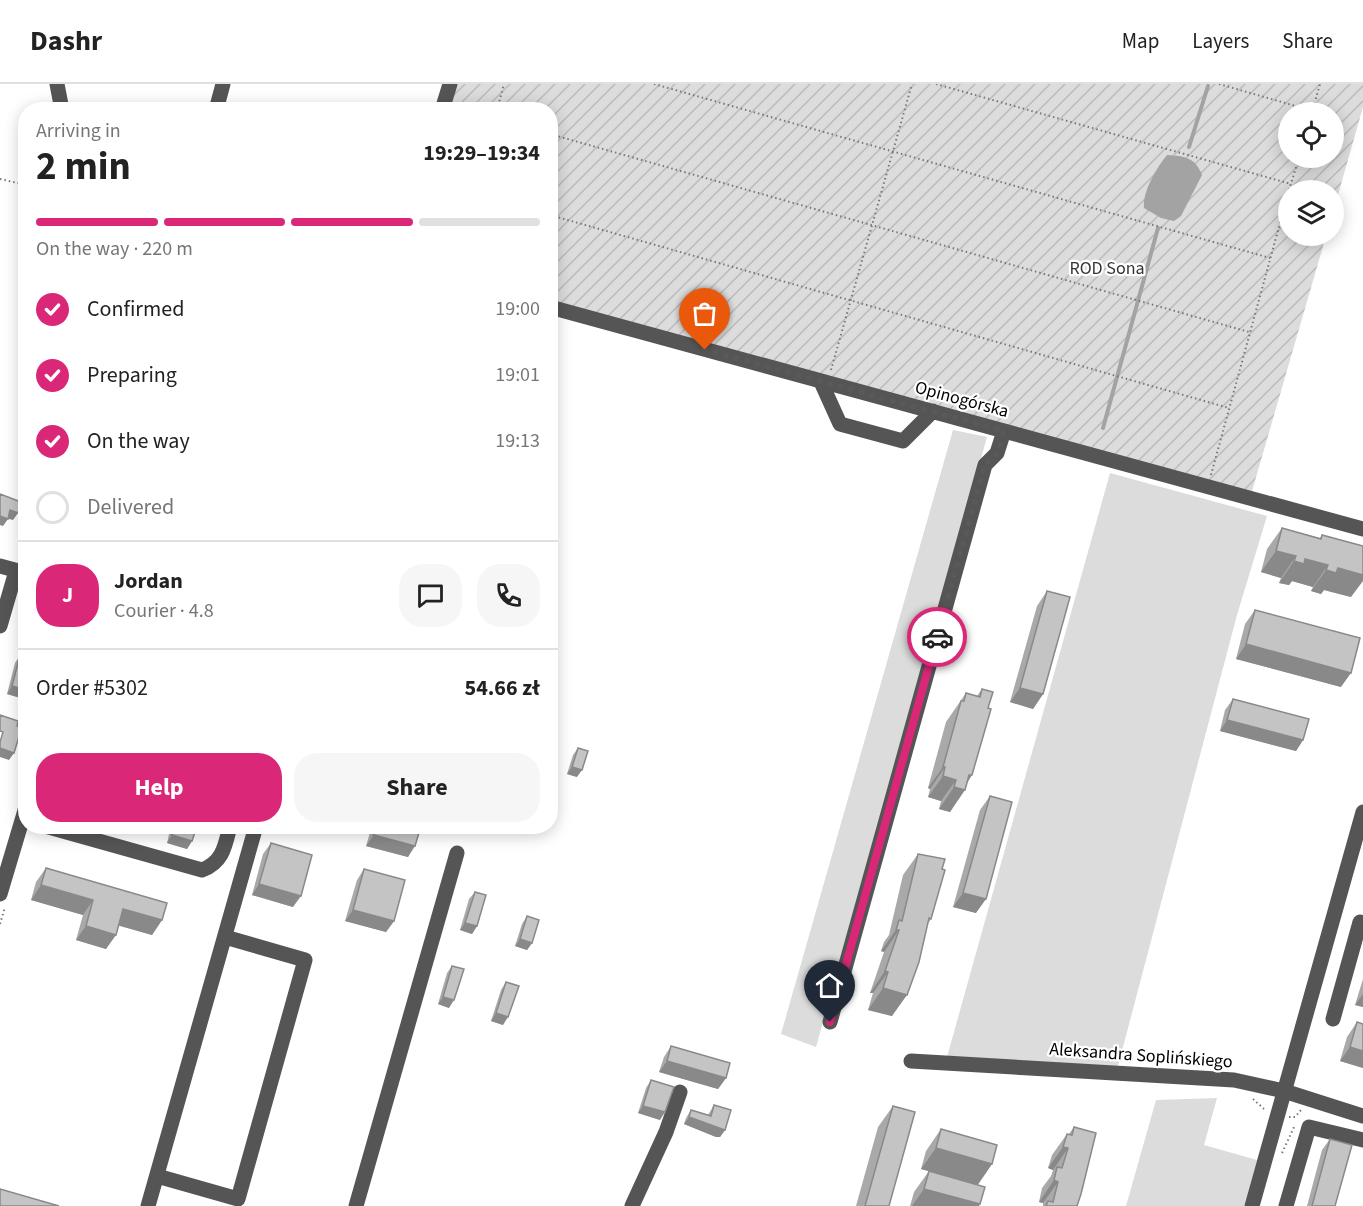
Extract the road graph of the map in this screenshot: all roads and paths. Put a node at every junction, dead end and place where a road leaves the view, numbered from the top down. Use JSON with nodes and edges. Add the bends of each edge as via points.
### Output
{"nodes":[{"id":1,"x":57,"y":84,"type":"edge"},
{"id":2,"x":223,"y":84,"type":"edge"},
{"id":3,"x":450,"y":84,"type":"edge"},
{"id":4,"x":504,"y":84,"type":"edge"},
{"id":5,"x":654,"y":84,"type":"edge"},
{"id":6,"x":912,"y":84,"type":"edge"},
{"id":7,"x":936,"y":84,"type":"edge"},
{"id":8,"x":1219,"y":84,"type":"edge"},
{"id":9,"x":1320,"y":84,"type":"edge"},
{"id":10,"x":60,"y":102,"type":"edge"},
{"id":11,"x":218,"y":102,"type":"edge"},
{"id":12,"x":444,"y":102,"type":"edge"},
{"id":13,"x":499,"y":102,"type":"edge"},
{"id":14,"x":1279,"y":102,"type":"edge"},
{"id":15,"x":1315,"y":102,"type":"edge"},
{"id":16,"x":558,"y":136,"type":"edge"},
{"id":17,"x":892,"y":152,"type":"junction"},
{"id":18,"x":0,"y":179,"type":"edge"},
{"id":19,"x":1278,"y":180,"type":"edge"},
{"id":20,"x":18,"y":183,"type":"edge"},
{"id":21,"x":558,"y":217,"type":"edge"},
{"id":22,"x":872,"y":225,"type":"junction"},
{"id":23,"x":1278,"y":230,"type":"edge"},
{"id":24,"x":1270,"y":258,"type":"junction"},
{"id":25,"x":850,"y":302,"type":"junction"},
{"id":26,"x":558,"y":309,"type":"edge"},
{"id":27,"x":1249,"y":332,"type":"junction"},
{"id":28,"x":824,"y":382,"type":"junction"},
{"id":29,"x":1229,"y":408,"type":"junction"},
{"id":30,"x":933,"y":411,"type":"junction"},
{"id":31,"x":1004,"y":431,"type":"junction"},
{"id":32,"x":1208,"y":486,"type":"junction"},
{"id":33,"x":1363,"y":529,"type":"edge"},
{"id":34,"x":0,"y":566,"type":"edge"},
{"id":35,"x":18,"y":571,"type":"edge"},
{"id":36,"x":18,"y":580,"type":"edge"},
{"id":37,"x":0,"y":626,"type":"edge"},
{"id":38,"x":1363,"y":812,"type":"edge"},
{"id":39,"x":18,"y":834,"type":"edge"},
{"id":40,"x":74,"y":834,"type":"edge"},
{"id":41,"x":228,"y":834,"type":"edge"},
{"id":42,"x":254,"y":834,"type":"edge"},
{"id":43,"x":457,"y":853,"type":"dead end"},
{"id":44,"x":0,"y":894,"type":"edge"},
{"id":45,"x":1362,"y":919,"type":"edge"},
{"id":46,"x":225,"y":937,"type":"junction"},
{"id":47,"x":1333,"y":1019,"type":"dead end"},
{"id":48,"x":830,"y":1022,"type":"dead end"},
{"id":49,"x":911,"y":1061,"type":"dead end"},
{"id":50,"x":1284,"y":1091,"type":"junction"},
{"id":51,"x":680,"y":1092,"type":"dead end"},
{"id":52,"x":1363,"y":1116,"type":"edge"},
{"id":53,"x":1363,"y":1140,"type":"edge"},
{"id":54,"x":157,"y":1176,"type":"junction"},
{"id":55,"x":148,"y":1206,"type":"edge"},
{"id":56,"x":357,"y":1206,"type":"edge"},
{"id":57,"x":632,"y":1206,"type":"edge"},
{"id":58,"x":1252,"y":1206,"type":"edge"},
{"id":59,"x":1286,"y":1206,"type":"edge"}],
"edges":[{"from":1,"to":10,"type":"street"},
{"from":2,"to":11,"type":"street"},
{"from":3,"to":12,"type":"street"},
{"from":4,"to":13,"type":"path"},
{"from":5,"to":17,"type":"path"},
{"from":6,"to":17,"type":"path"},
{"from":7,"to":19,"type":"path"},
{"from":8,"to":14,"type":"path"},
{"from":9,"to":15,"type":"path"},
{"from":16,"to":22,"type":"path"},
{"from":17,"to":22,"type":"path"},
{"from":17,"to":24,"type":"path"},
{"from":18,"to":20,"type":"path"},
{"from":21,"to":25,"type":"path"},
{"from":22,"to":25,"type":"path"},
{"from":22,"to":27,"type":"path"},
{"from":23,"to":24,"type":"path"},
{"from":24,"to":27,"type":"path"},
{"from":25,"to":28,"type":"path"},
{"from":25,"to":29,"type":"path"},
{"from":26,"to":28,"type":"street","name":"Opinogórska"},
{"from":27,"to":29,"type":"path"},
{"from":28,"to":30,"type":"street","name":"Opinogórska"},
{"from":28,"to":30,"type":"street","via":[[840,424],[903,441]]},
{"from":29,"to":32,"type":"path"},
{"from":30,"to":31,"type":"street","name":"Opinogórska"},
{"from":31,"to":32,"type":"street","name":"Opinogórska"},
{"from":31,"to":48,"type":"street","via":[[998,453],[985,465]]},
{"from":32,"to":33,"type":"street","name":"Opinogórska"},
{"from":34,"to":35,"type":"street"},
{"from":36,"to":37,"type":"street"},
{"from":38,"to":50,"type":"street"},
{"from":39,"to":44,"type":"street"},
{"from":40,"to":41,"type":"street","via":[[202,870],[222,857]]},
{"from":42,"to":46,"type":"street"},
{"from":43,"to":56,"type":"street"},
{"from":45,"to":47,"type":"street"},
{"from":46,"to":54,"type":"street"},
{"from":46,"to":54,"type":"street","via":[[305,960],[238,1199]]},
{"from":49,"to":50,"type":"street","name":"Aleksandra Soplińskiego","via":[[1234,1080]]},
{"from":50,"to":52,"type":"street","name":"Aleksandra Soplińskiego"},
{"from":50,"to":58,"type":"street"},
{"from":51,"to":57,"type":"street"},
{"from":53,"to":59,"type":"street","via":[[1309,1127]]},
{"from":54,"to":55,"type":"street"}]}
